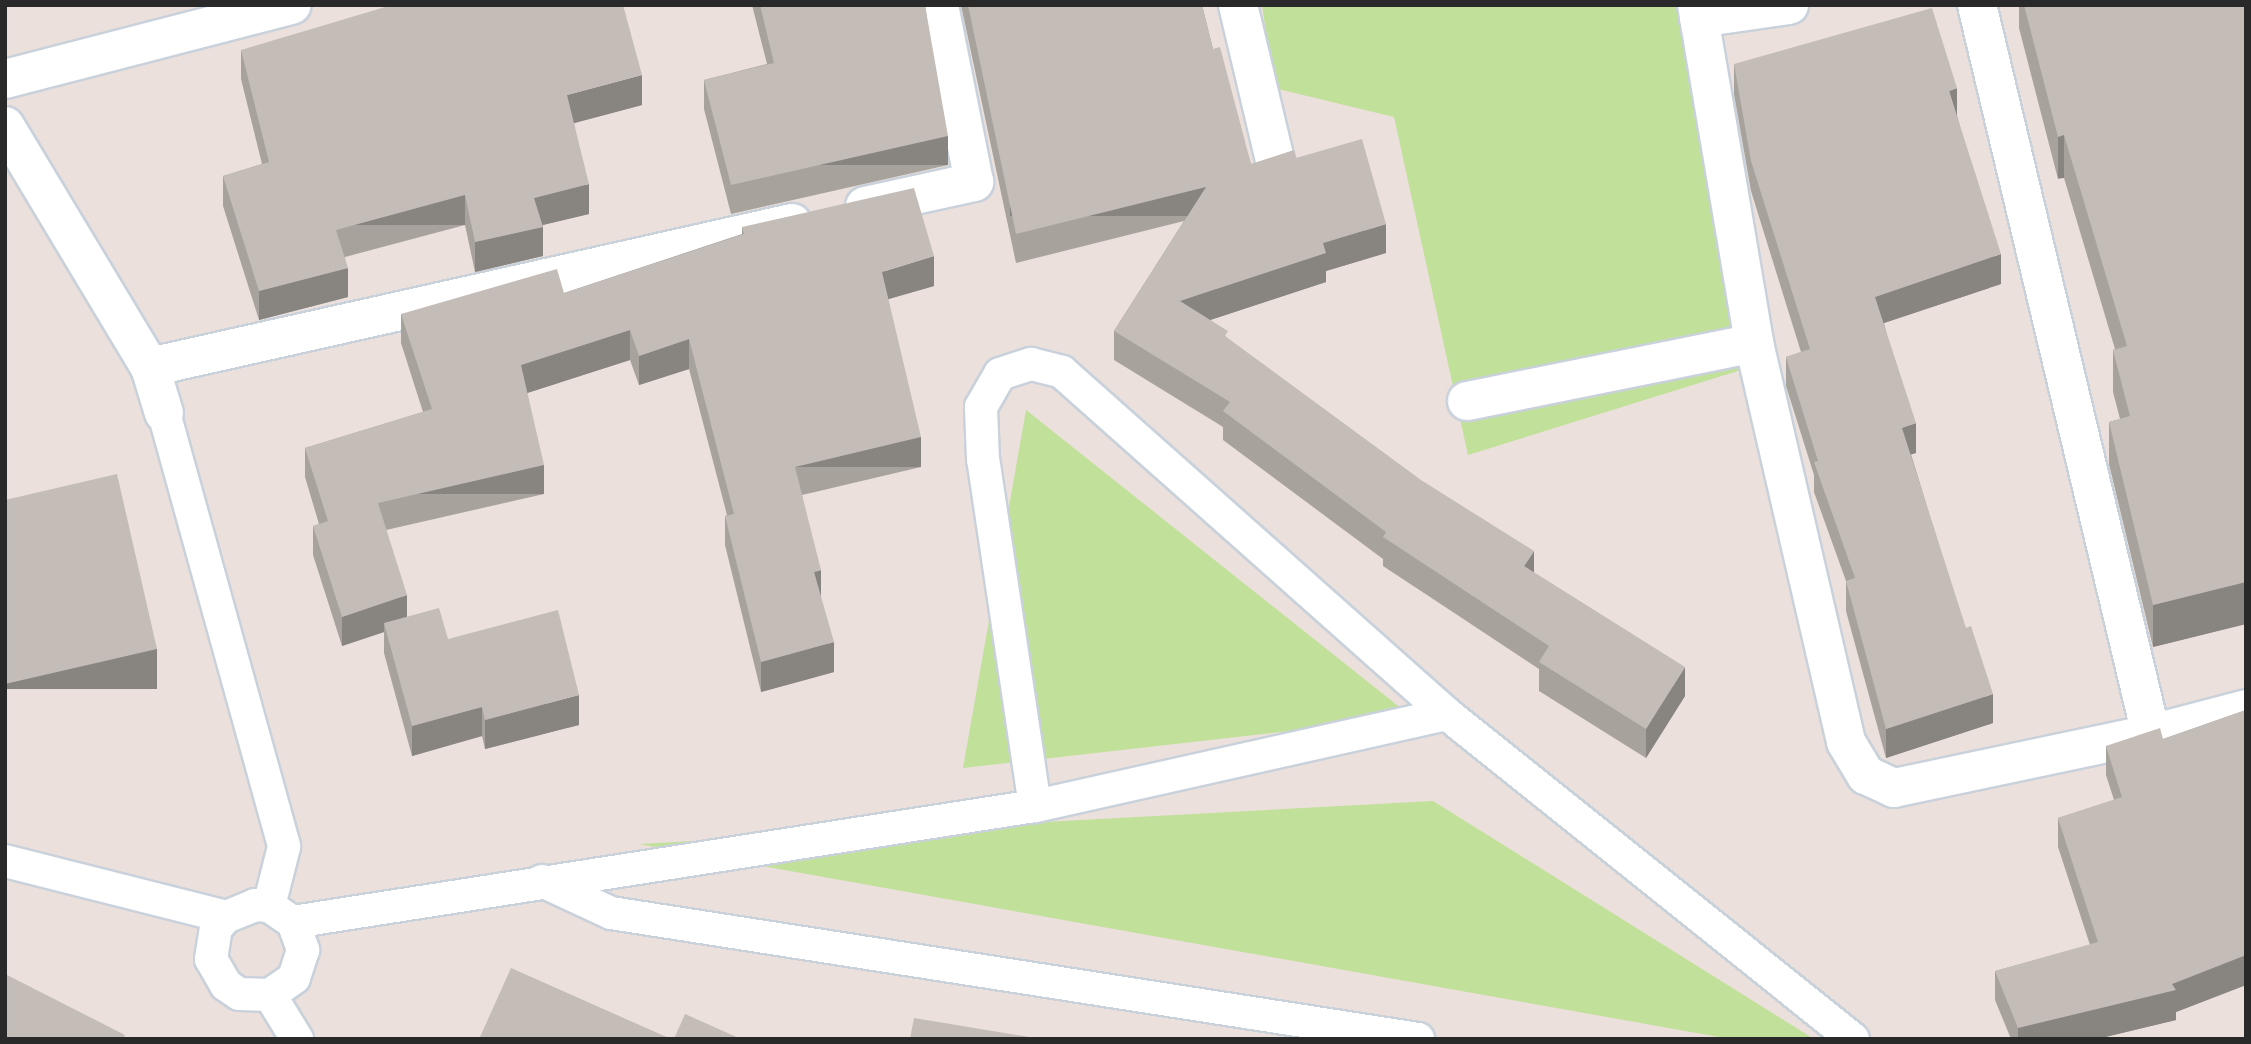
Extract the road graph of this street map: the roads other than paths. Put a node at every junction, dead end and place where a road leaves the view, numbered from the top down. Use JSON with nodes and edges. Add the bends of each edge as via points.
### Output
{"nodes":[{"id":1,"x":292,"y":5,"type":"edge"},
{"id":2,"x":939,"y":5,"type":"edge"},
{"id":3,"x":1238,"y":5,"type":"edge"},
{"id":4,"x":1788,"y":5,"type":"edge"},
{"id":5,"x":1977,"y":5,"type":"edge"},
{"id":6,"x":1698,"y":12,"type":"edge"},
{"id":7,"x":5,"y":79,"type":"edge"},
{"id":8,"x":5,"y":126,"type":"edge"},
{"id":9,"x":1276,"y":165,"type":"edge"},
{"id":10,"x":1754,"y":343,"type":"junction"},
{"id":11,"x":150,"y":367,"type":"junction"},
{"id":12,"x":1467,"y":401,"type":"dead end"},
{"id":13,"x":164,"y":413,"type":"joint"},
{"id":14,"x":2246,"y":709,"type":"edge"},
{"id":15,"x":1447,"y":715,"type":"junction"},
{"id":16,"x":2151,"y":734,"type":"junction"},
{"id":17,"x":1035,"y":806,"type":"junction"},
{"id":18,"x":5,"y":861,"type":"edge"},
{"id":19,"x":542,"y":881,"type":"junction"},
{"id":20,"x":281,"y":914,"type":"junction"},
{"id":21,"x":226,"y":917,"type":"junction"},
{"id":22,"x":270,"y":995,"type":"junction"},
{"id":23,"x":297,"y":1039,"type":"edge"},
{"id":24,"x":1418,"y":1039,"type":"edge"},
{"id":25,"x":1853,"y":1039,"type":"edge"}],
"edges":[{"from":1,"to":7,"type":"street"},
{"from":2,"to":11,"type":"street","via":[[974,182]]},
{"from":3,"to":9,"type":"street"},
{"from":4,"to":6,"type":"street"},
{"from":5,"to":16,"type":"street"},
{"from":6,"to":10,"type":"street"},
{"from":8,"to":11,"type":"street"},
{"from":10,"to":12,"type":"street"},
{"from":10,"to":16,"type":"street","via":[[1846,742],[1866,775],[1894,788]]},
{"from":11,"to":13,"type":"street"},
{"from":13,"to":20,"type":"lane","via":[[284,847]]},
{"from":14,"to":16,"type":"street"},
{"from":15,"to":17,"type":"lane"},
{"from":15,"to":17,"type":"lane","via":[[1062,372],[1031,364],[1000,374],[981,407],[983,460]]},
{"from":15,"to":25,"type":"lane"},
{"from":17,"to":19,"type":"lane"},
{"from":18,"to":21,"type":"lane"},
{"from":19,"to":20,"type":"lane"},
{"from":19,"to":24,"type":"lane","via":[[611,913]]},
{"from":20,"to":21,"type":"lane","via":[[240,908]]},
{"from":20,"to":22,"type":"lane","via":[[303,950],[294,978]]},
{"from":21,"to":22,"type":"lane","via":[[211,943],[216,973],[240,994]]},
{"from":22,"to":23,"type":"lane"}]}
